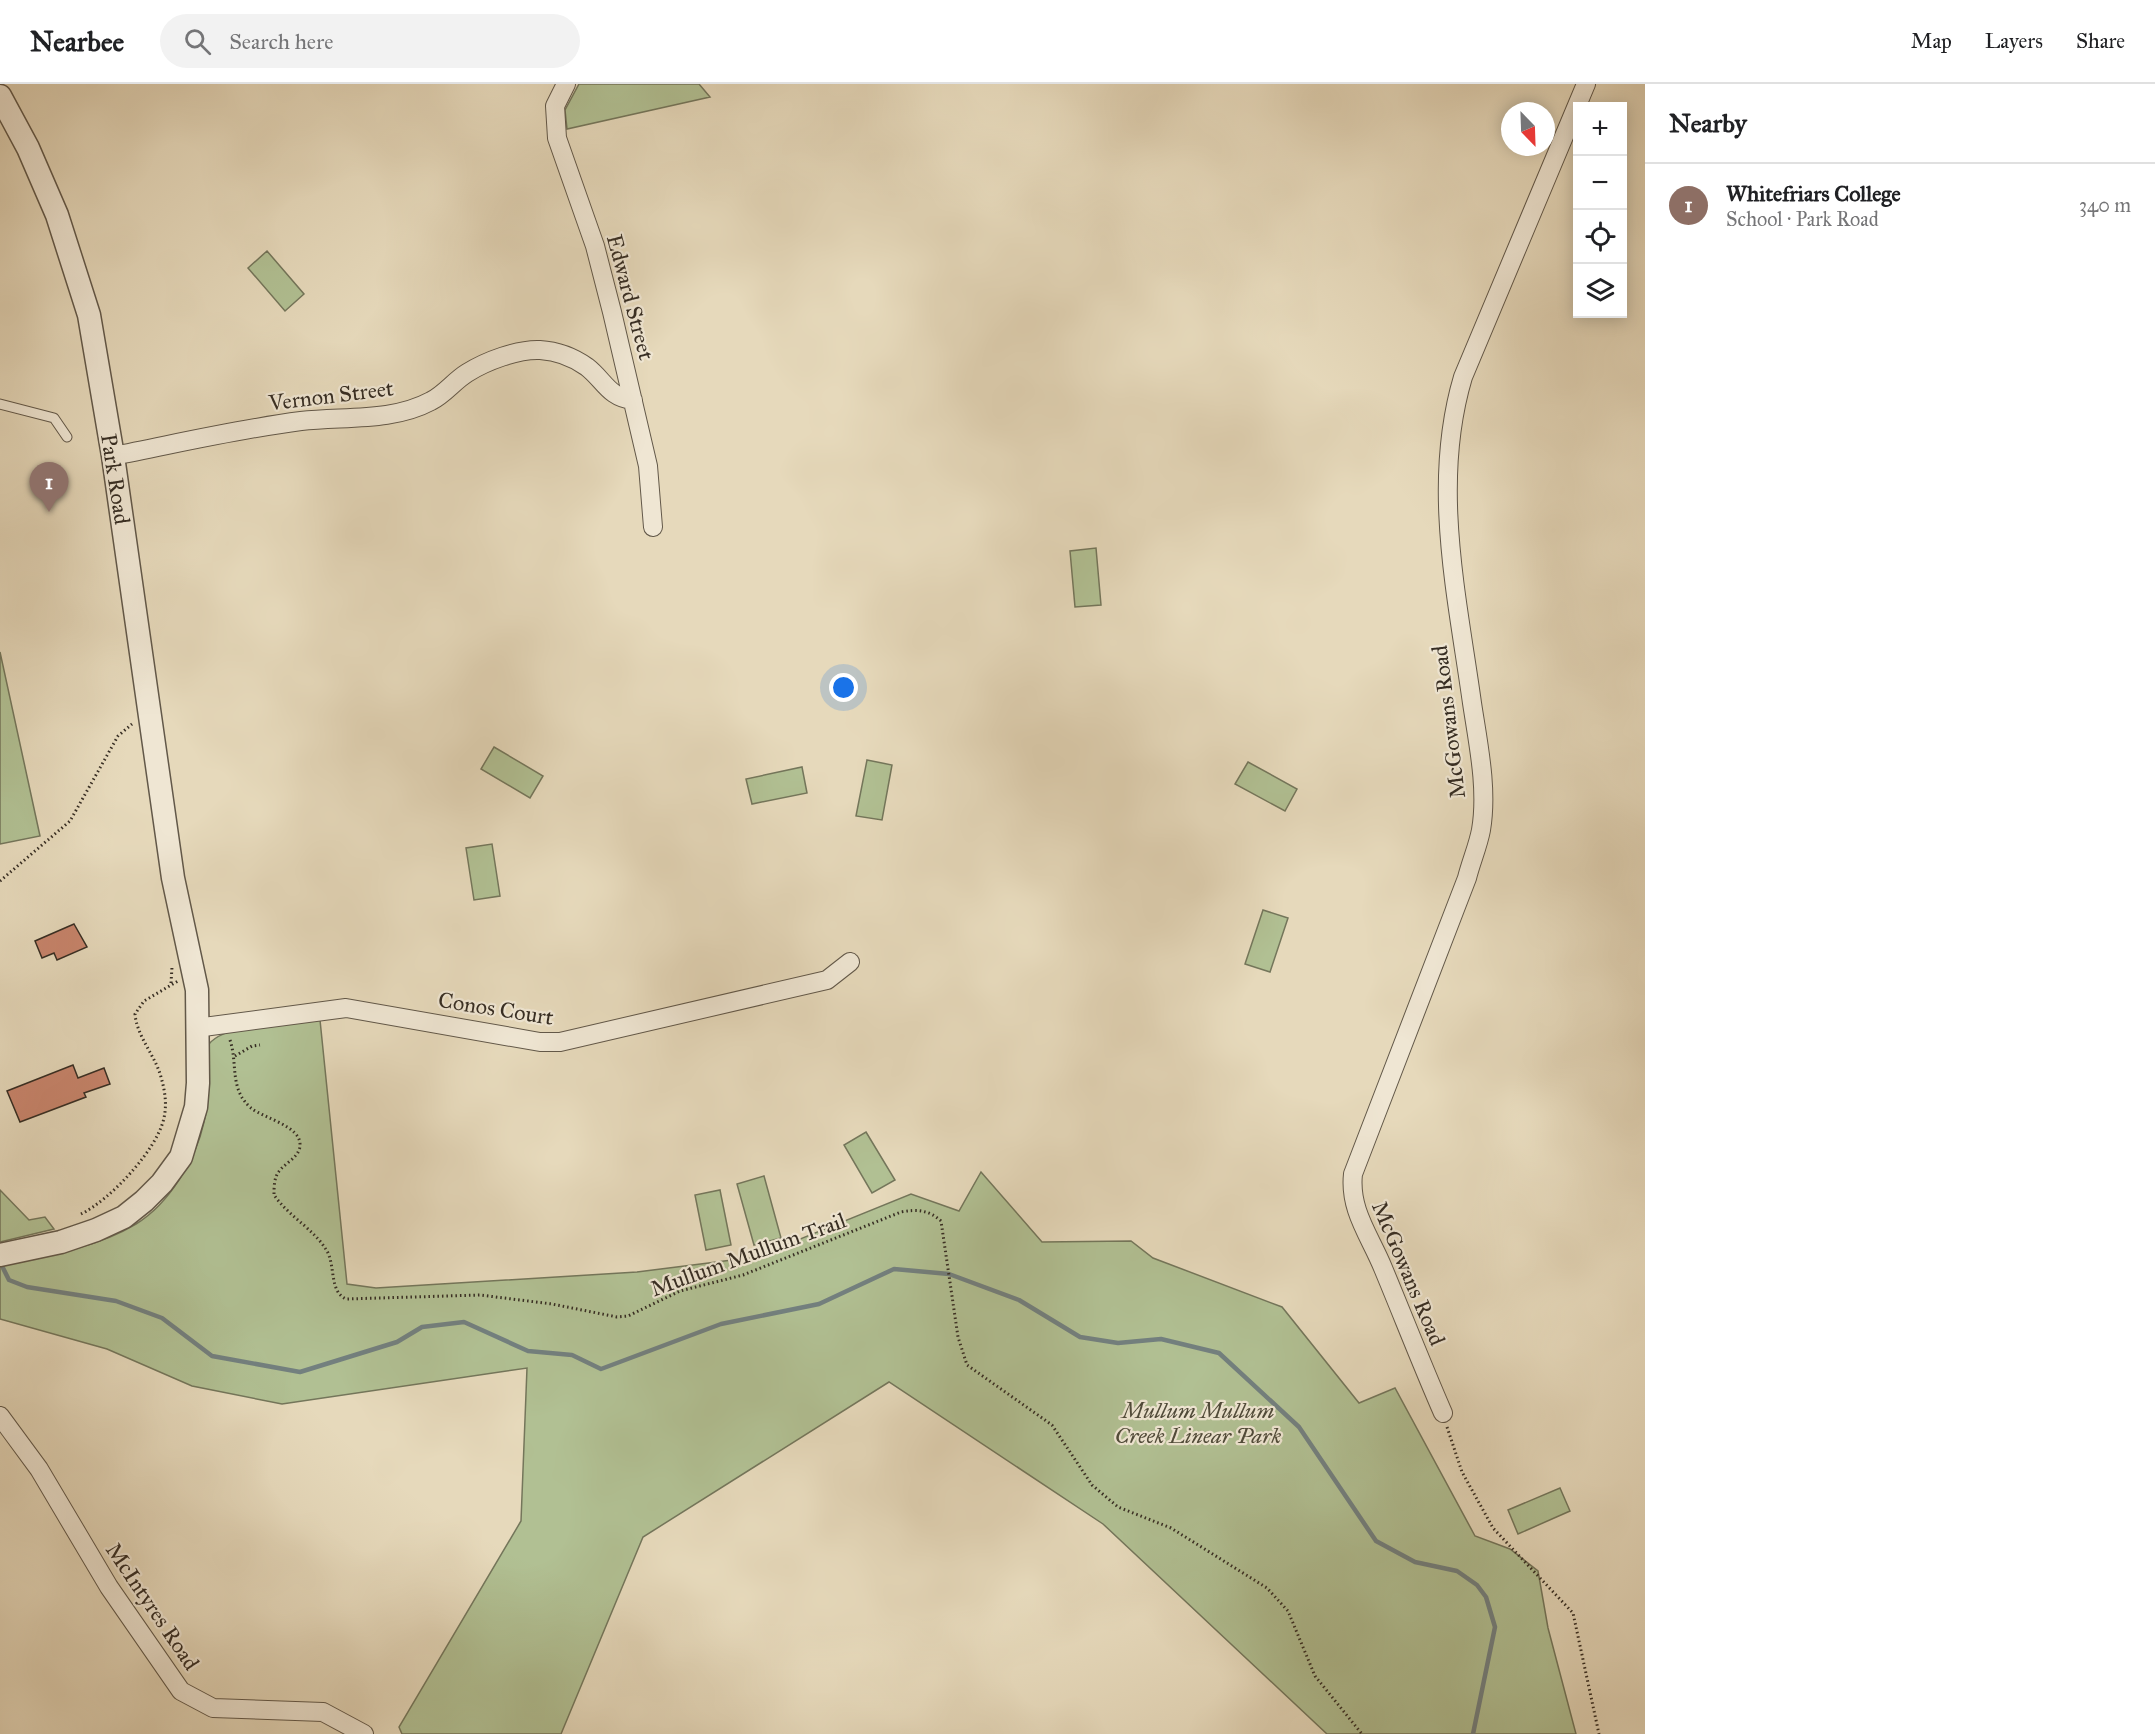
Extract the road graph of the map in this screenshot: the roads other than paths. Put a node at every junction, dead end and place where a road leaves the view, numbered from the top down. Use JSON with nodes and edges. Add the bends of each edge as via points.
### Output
{"nodes":[{"id":1,"x":566,"y":84,"type":"edge"},
{"id":2,"x":1586,"y":84,"type":"edge"},
{"id":3,"x":0,"y":96,"type":"edge"},
{"id":4,"x":633,"y":400,"type":"junction"},
{"id":5,"x":0,"y":404,"type":"edge"},
{"id":6,"x":67,"y":436,"type":"dead end"},
{"id":7,"x":113,"y":456,"type":"junction"},
{"id":8,"x":653,"y":527,"type":"dead end"},
{"id":9,"x":173,"y":878,"type":"junction"},
{"id":10,"x":850,"y":962,"type":"dead end"},
{"id":11,"x":196,"y":1028,"type":"junction"},
{"id":12,"x":0,"y":1255,"type":"edge"},
{"id":13,"x":1443,"y":1413,"type":"road end"},
{"id":14,"x":0,"y":1416,"type":"edge"},
{"id":15,"x":364,"y":1734,"type":"edge"}],
"edges":[{"from":1,"to":4,"type":"street","name":"Edward Street","via":[[555,106],[557,138],[595,246]]},
{"from":2,"to":13,"type":"street","name":"McGowans Road","via":[[1463,377],[1453,410],[1447,516],[1479,745],[1481,830],[1467,878],[1353,1174],[1351,1191]]},
{"from":3,"to":7,"type":"street","name":"Park Road","via":[[57,215],[89,315]]},
{"from":4,"to":7,"type":"street","name":"Vernon Street","via":[[612,395],[576,360],[559,352],[538,350],[474,369],[431,402],[413,408],[351,420],[304,421],[252,429]]},
{"from":4,"to":8,"type":"street","name":"Edward Street","via":[[648,466]]},
{"from":5,"to":6,"type":"lane","via":[[54,418]]},
{"from":7,"to":9,"type":"street","name":"Park Road"},
{"from":9,"to":11,"type":"street","name":"Park Road","via":[[197,990]]},
{"from":9,"to":11,"type":"street","name":"Park Road","via":[[181,981]]},
{"from":10,"to":11,"type":"street","name":"Conos Court","via":[[827,980],[560,1042],[540,1042],[346,1008]]},
{"from":11,"to":12,"type":"street","name":"Park Road","via":[[196,1107],[181,1157],[162,1183],[124,1217],[96,1230]]},
{"from":14,"to":15,"type":"street","name":"McIntyres Road","via":[[39,1469],[109,1587],[181,1691],[213,1708],[323,1712]]}]}
